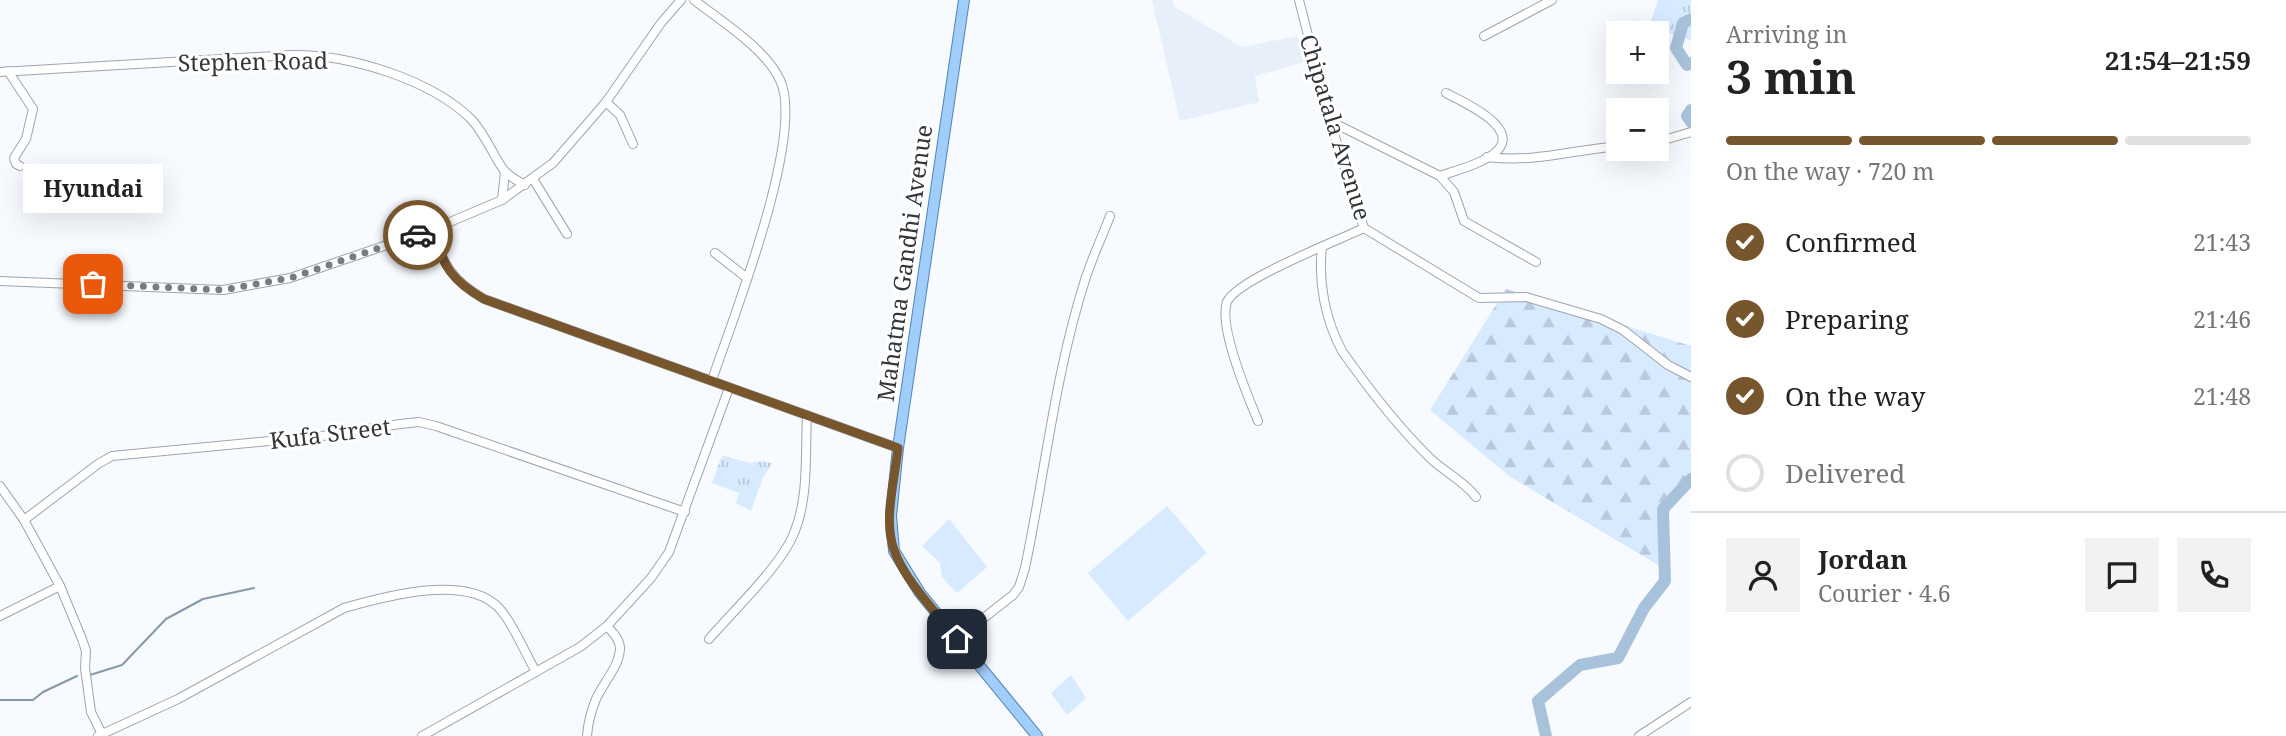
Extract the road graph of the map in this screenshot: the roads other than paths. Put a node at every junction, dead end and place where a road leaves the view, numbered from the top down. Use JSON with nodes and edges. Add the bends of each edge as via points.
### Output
{"nodes":[{"id":1,"x":681,"y":0,"type":"edge"},
{"id":2,"x":694,"y":0,"type":"edge"},
{"id":3,"x":964,"y":0,"type":"edge"},
{"id":4,"x":1299,"y":0,"type":"edge"},
{"id":5,"x":1552,"y":0,"type":"edge"},
{"id":6,"x":1484,"y":36,"type":"dead end"},
{"id":7,"x":4,"y":72,"type":"edge"},
{"id":8,"x":1446,"y":93,"type":"dead end"},
{"id":9,"x":606,"y":102,"type":"junction"},
{"id":10,"x":1330,"y":121,"type":"junction"},
{"id":11,"x":1688,"y":134,"type":"edge"},
{"id":12,"x":1669,"y":139,"type":"edge"},
{"id":13,"x":633,"y":144,"type":"dead end"},
{"id":14,"x":1606,"y":148,"type":"edge"},
{"id":15,"x":1486,"y":157,"type":"junction"},
{"id":16,"x":20,"y":166,"type":"dead end"},
{"id":17,"x":505,"y":172,"type":"junction"},
{"id":18,"x":1440,"y":177,"type":"junction"},
{"id":19,"x":533,"y":179,"type":"junction"},
{"id":20,"x":525,"y":185,"type":"junction"},
{"id":21,"x":502,"y":200,"type":"junction"},
{"id":22,"x":1110,"y":216,"type":"dead end"},
{"id":23,"x":1364,"y":228,"type":"junction"},
{"id":24,"x":431,"y":230,"type":"junction"},
{"id":25,"x":566,"y":234,"type":"dead end"},
{"id":26,"x":1322,"y":247,"type":"junction"},
{"id":27,"x":715,"y":253,"type":"dead end"},
{"id":28,"x":1536,"y":262,"type":"dead end"},
{"id":29,"x":747,"y":278,"type":"junction"},
{"id":30,"x":0,"y":281,"type":"edge"},
{"id":31,"x":1691,"y":377,"type":"edge"},
{"id":32,"x":712,"y":380,"type":"junction"},
{"id":33,"x":729,"y":388,"type":"junction"},
{"id":34,"x":807,"y":415,"type":"junction"},
{"id":35,"x":1258,"y":421,"type":"dead end"},
{"id":36,"x":898,"y":448,"type":"junction"},
{"id":37,"x":0,"y":486,"type":"edge"},
{"id":38,"x":1476,"y":497,"type":"dead end"},
{"id":39,"x":685,"y":512,"type":"junction"},
{"id":40,"x":24,"y":520,"type":"junction"},
{"id":41,"x":60,"y":586,"type":"junction"},
{"id":42,"x":0,"y":615,"type":"edge"},
{"id":43,"x":607,"y":626,"type":"junction"},
{"id":44,"x":709,"y":639,"type":"dead end"},
{"id":45,"x":957,"y":639,"type":"junction"},
{"id":46,"x":536,"y":672,"type":"junction"},
{"id":47,"x":1691,"y":702,"type":"edge"},
{"id":48,"x":102,"y":736,"type":"edge"},
{"id":49,"x":422,"y":736,"type":"edge"},
{"id":50,"x":587,"y":736,"type":"edge"},
{"id":51,"x":1037,"y":736,"type":"edge"},
{"id":52,"x":1639,"y":736,"type":"edge"}],
"edges":[{"from":1,"to":9,"type":"street"},
{"from":2,"to":29,"type":"street","via":[[770,64],[786,97],[770,205]]},
{"from":3,"to":36,"type":"main road","name":"Mahatma Gandhi Avenue"},
{"from":4,"to":10,"type":"street","name":"Chipatala Avenue"},
{"from":5,"to":6,"type":"street"},
{"from":7,"to":16,"type":"street","via":[[33,109],[26,139],[14,158]]},
{"from":7,"to":17,"type":"street","name":"Stephen Road","via":[[328,56],[428,89],[456,107],[480,129]]},
{"from":8,"to":15,"type":"street","via":[[1498,126],[1500,147]]},
{"from":9,"to":13,"type":"street","via":[[620,115]]},
{"from":9,"to":19,"type":"street"},
{"from":10,"to":18,"type":"street"},
{"from":10,"to":23,"type":"street","name":"Chipatala Avenue"},
{"from":11,"to":12,"type":"street"},
{"from":14,"to":15,"type":"street","via":[[1533,159]]},
{"from":15,"to":18,"type":"street"},
{"from":17,"to":20,"type":"street","name":"Stephen Road"},
{"from":17,"to":21,"type":"street"},
{"from":18,"to":28,"type":"street","via":[[1454,192],[1464,220]]},
{"from":19,"to":20,"type":"street"},
{"from":19,"to":25,"type":"street"},
{"from":20,"to":21,"type":"street"},
{"from":21,"to":24,"type":"street"},
{"from":22,"to":45,"type":"street","via":[[1074,322],[1019,587]]},
{"from":23,"to":26,"type":"street"},
{"from":23,"to":31,"type":"street","name":"Chipatala Avenue","via":[[1479,298],[1527,297],[1601,319]]},
{"from":24,"to":30,"type":"street","via":[[290,278],[223,290]]},
{"from":24,"to":32,"type":"street","via":[[451,275],[484,299]]},
{"from":26,"to":35,"type":"street","via":[[1228,299],[1225,315],[1238,372]]},
{"from":26,"to":38,"type":"street","via":[[1323,296],[1342,351],[1415,442]]},
{"from":27,"to":29,"type":"street"},
{"from":29,"to":32,"type":"street"},
{"from":32,"to":33,"type":"street"},
{"from":33,"to":34,"type":"street"},
{"from":33,"to":39,"type":"street"},
{"from":34,"to":36,"type":"street"},
{"from":34,"to":44,"type":"street","via":[[804,479],[795,531],[786,551]]},
{"from":36,"to":45,"type":"main road","name":"Mahatma Gandhi Avenue","via":[[891,516],[894,551]]},
{"from":37,"to":40,"type":"street"},
{"from":39,"to":40,"type":"street","name":"Kufa Street","via":[[419,422],[112,456]]},
{"from":39,"to":43,"type":"street","via":[[662,564]]},
{"from":40,"to":41,"type":"street"},
{"from":41,"to":42,"type":"street"},
{"from":41,"to":48,"type":"street","via":[[86,651],[91,712]]},
{"from":43,"to":46,"type":"street"},
{"from":43,"to":50,"type":"street","via":[[620,649],[596,699]]},
{"from":45,"to":51,"type":"main road","name":"Mahatma Gandhi Avenue"},
{"from":46,"to":48,"type":"street","via":[[497,606],[483,597],[438,589],[344,608]]},
{"from":46,"to":49,"type":"street"},
{"from":47,"to":52,"type":"street"}]}
